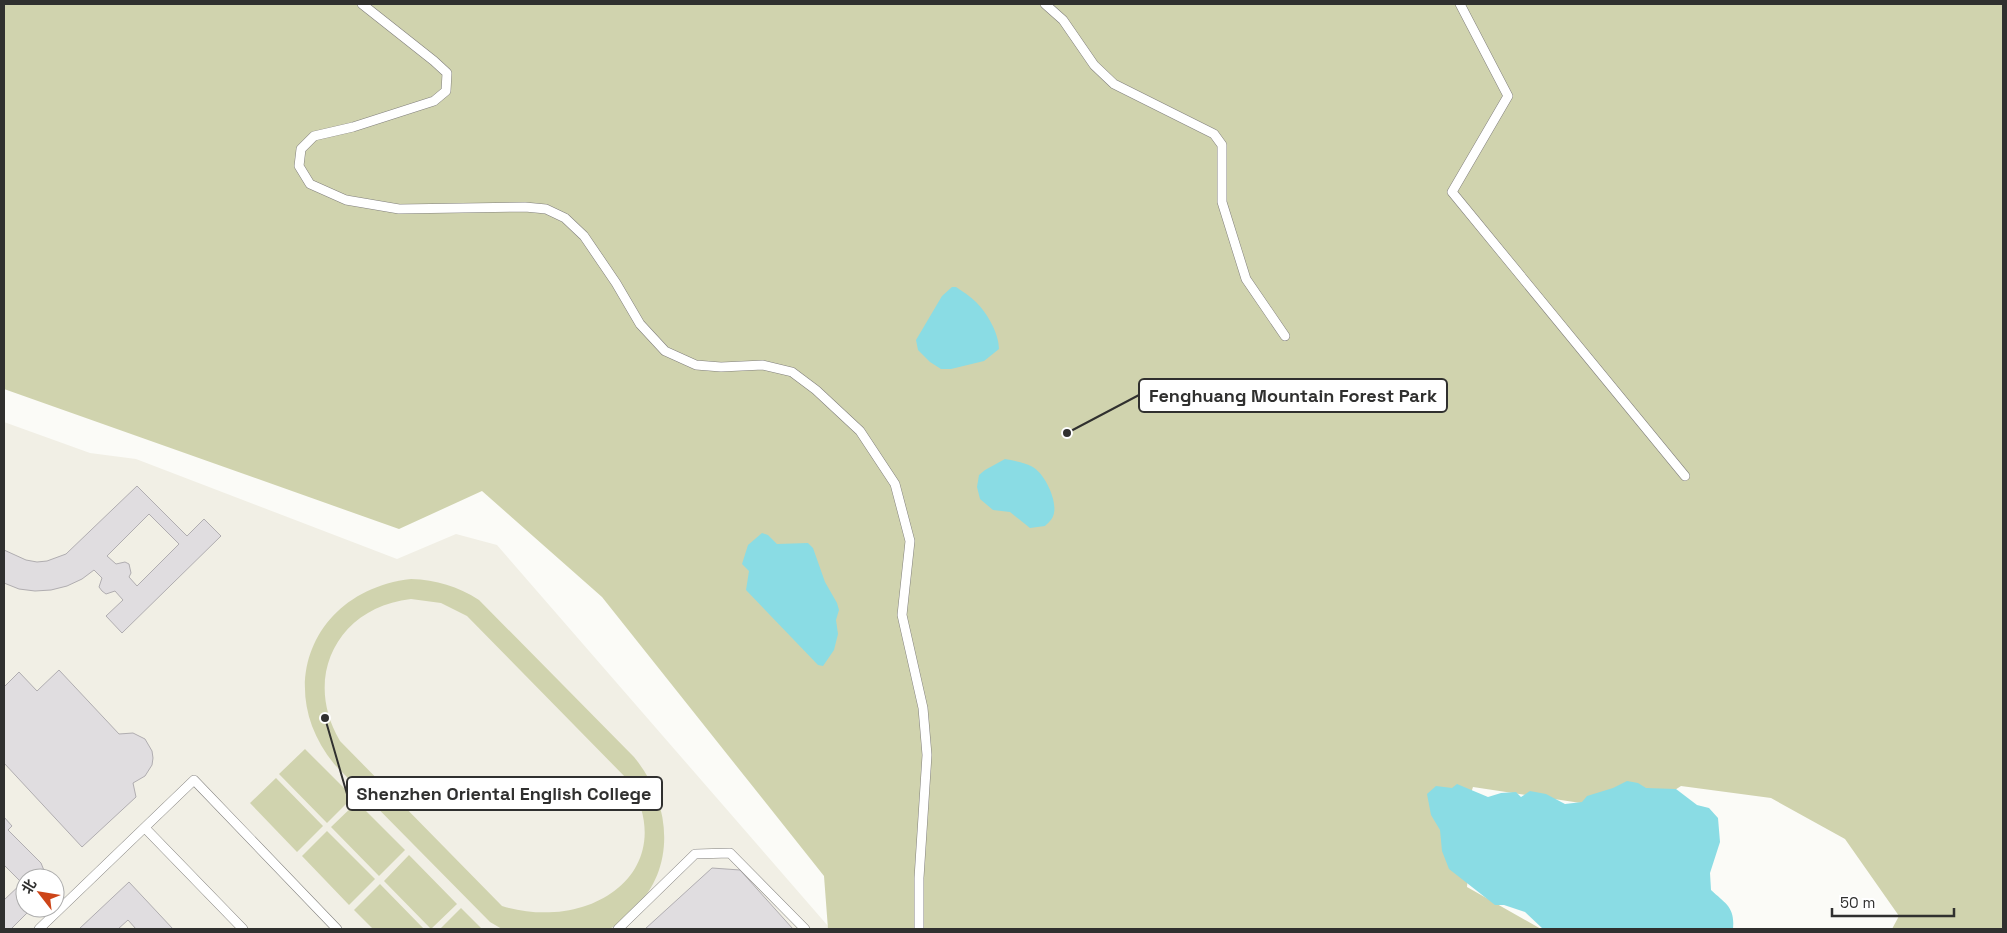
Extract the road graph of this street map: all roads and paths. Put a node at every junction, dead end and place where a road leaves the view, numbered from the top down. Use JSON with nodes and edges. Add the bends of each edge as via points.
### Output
{"nodes":[{"id":1,"x":362,"y":4,"type":"edge"},
{"id":2,"x":1044,"y":4,"type":"edge"},
{"id":3,"x":1460,"y":4,"type":"edge"},
{"id":4,"x":1285,"y":336,"type":"dead end"},
{"id":5,"x":1685,"y":476,"type":"dead end"},
{"id":6,"x":145,"y":828,"type":"junction"},
{"id":7,"x":39,"y":929,"type":"edge"},
{"id":8,"x":243,"y":929,"type":"edge"},
{"id":9,"x":337,"y":929,"type":"edge"},
{"id":10,"x":618,"y":929,"type":"edge"},
{"id":11,"x":805,"y":929,"type":"edge"},
{"id":12,"x":919,"y":929,"type":"edge"}],
"edges":[{"from":1,"to":12,"type":"lane","via":[[447,73],[446,91],[434,101],[314,136],[301,149],[299,166],[310,184],[346,200],[399,209],[525,207],[546,209],[566,218],[584,236],[640,324],[665,351],[696,365],[763,365],[792,372],[860,431],[895,484],[910,541],[902,615],[923,708],[928,755],[919,878]]},
{"from":2,"to":4,"type":"lane","via":[[1063,20],[1094,65],[1114,84],[1214,134],[1222,145],[1222,202],[1246,279]]},
{"from":3,"to":5,"type":"lane","via":[[1508,96],[1452,192]]},
{"from":6,"to":7,"type":"lane"},
{"from":6,"to":8,"type":"lane"},
{"from":6,"to":9,"type":"lane","via":[[194,780]]},
{"from":10,"to":11,"type":"lane","via":[[695,854],[730,853]]}]}
